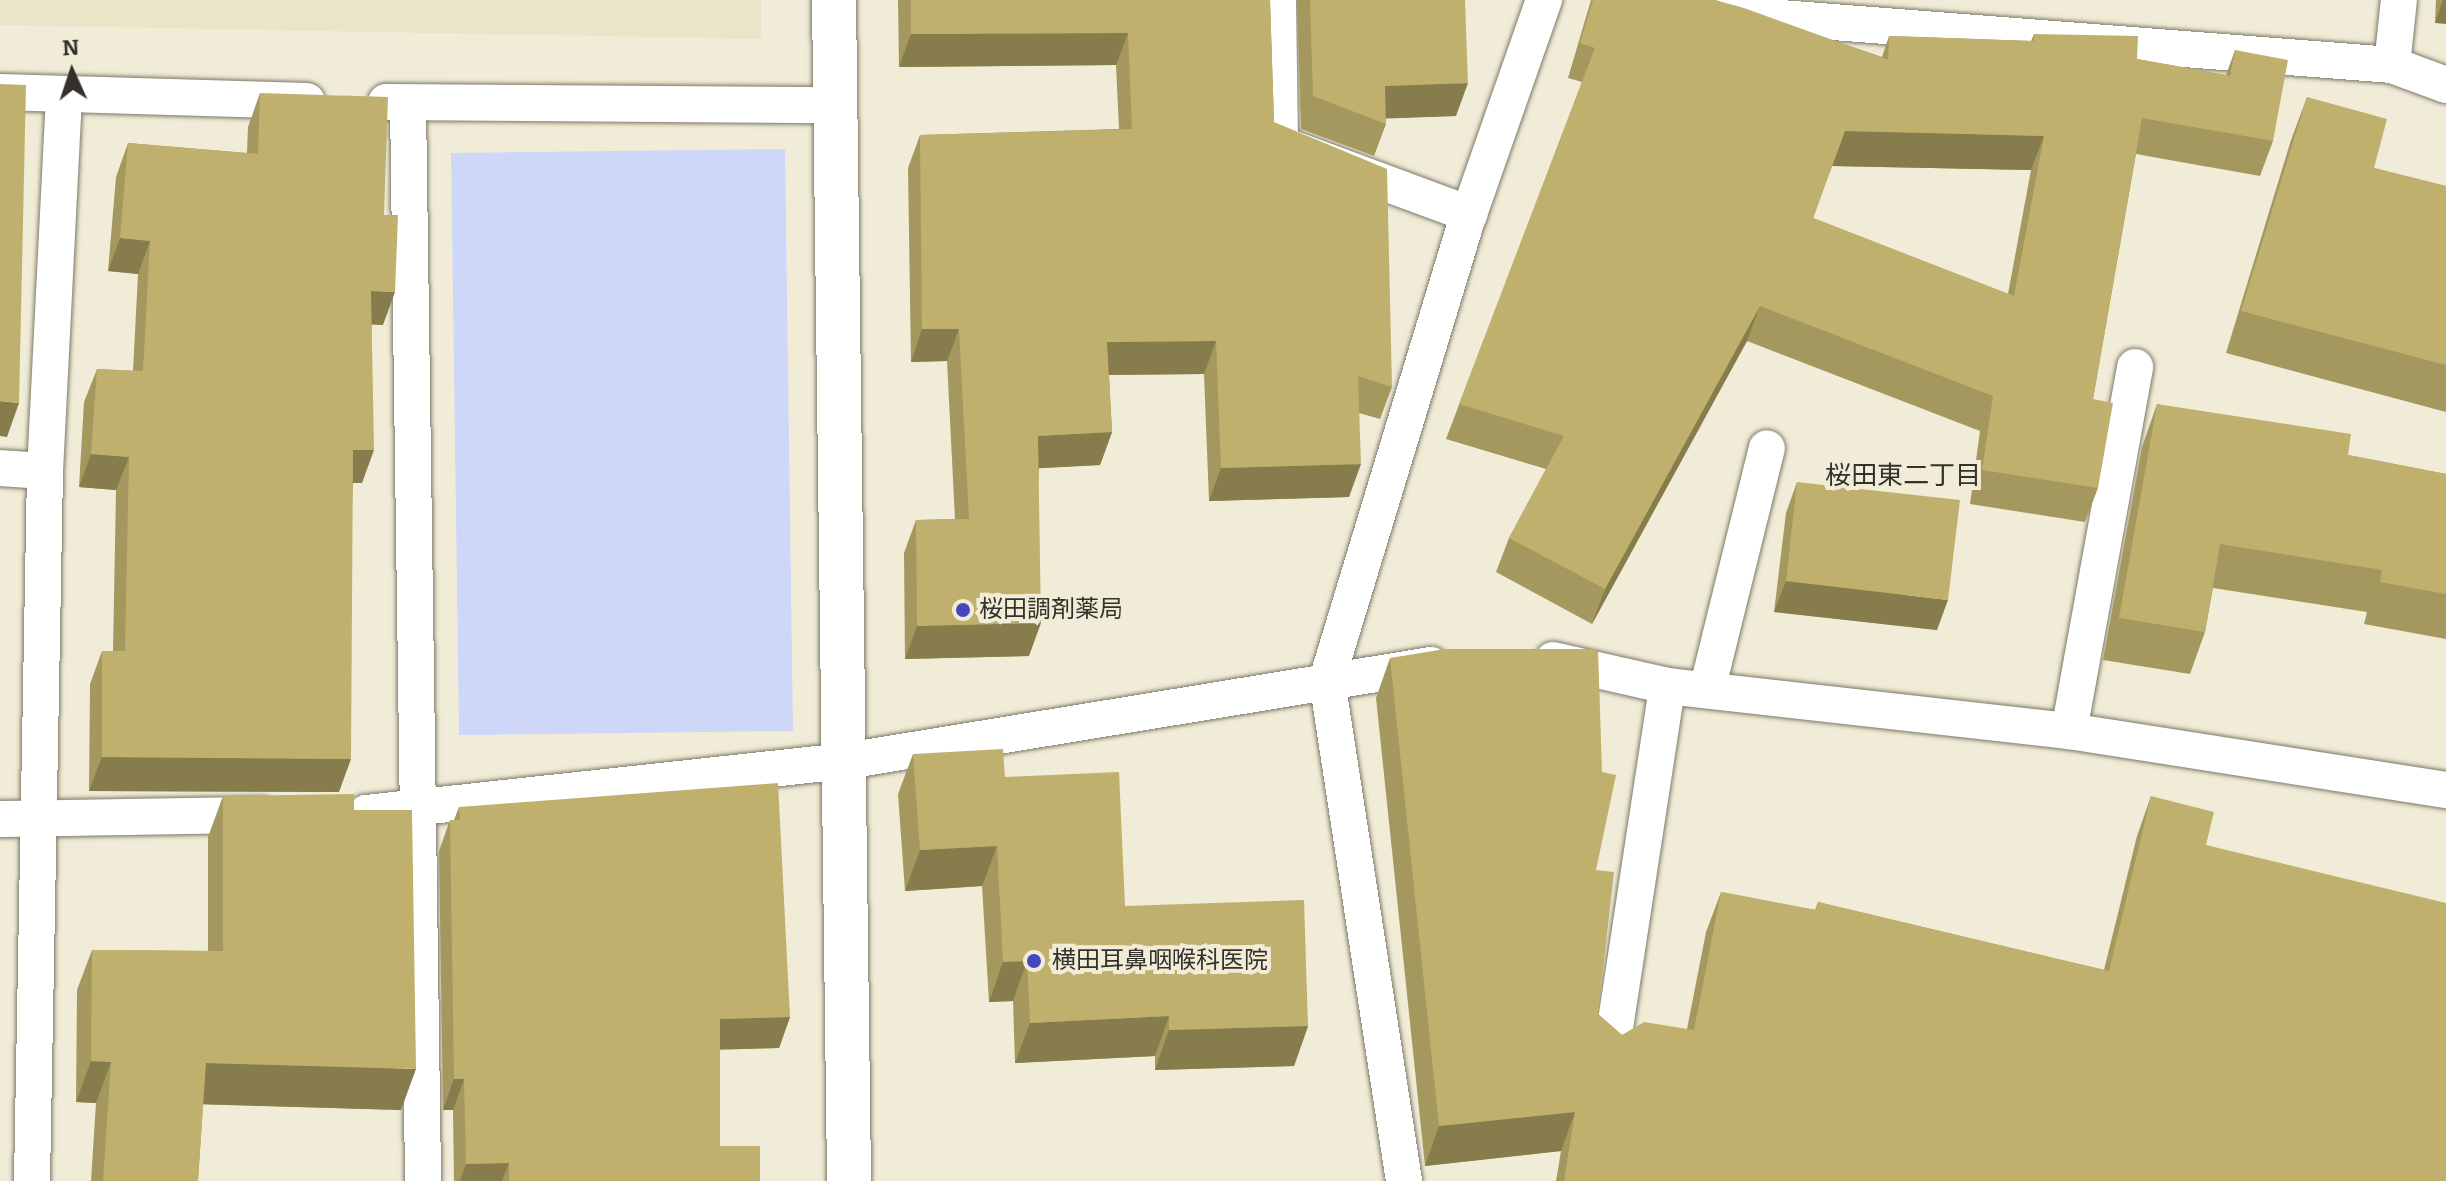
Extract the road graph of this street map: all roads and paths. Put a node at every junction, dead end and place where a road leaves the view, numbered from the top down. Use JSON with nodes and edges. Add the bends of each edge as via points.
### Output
{"nodes":[{"id":1,"x":834,"y":0,"type":"edge"},
{"id":2,"x":1278,"y":0,"type":"edge"},
{"id":3,"x":1544,"y":0,"type":"edge"},
{"id":4,"x":1672,"y":0,"type":"edge"},
{"id":5,"x":2399,"y":0,"type":"edge"},
{"id":6,"x":1730,"y":7,"type":"edge"},
{"id":7,"x":2392,"y":65,"type":"junction"},
{"id":8,"x":2446,"y":85,"type":"edge"},
{"id":9,"x":0,"y":92,"type":"edge"},
{"id":10,"x":64,"y":95,"type":"junction"},
{"id":11,"x":408,"y":103,"type":"junction"},
{"id":12,"x":836,"y":105,"type":"junction"},
{"id":13,"x":1469,"y":214,"type":"junction"},
{"id":14,"x":2135,"y":367,"type":"dead end"},
{"id":15,"x":1767,"y":448,"type":"dead end"},
{"id":16,"x":0,"y":468,"type":"edge"},
{"id":17,"x":45,"y":471,"type":"junction"},
{"id":18,"x":1522,"y":653,"type":"edge"},
{"id":19,"x":1462,"y":661,"type":"edge"},
{"id":20,"x":1327,"y":680,"type":"junction"},
{"id":21,"x":1667,"y":686,"type":"junction"},
{"id":22,"x":1707,"y":690,"type":"junction"},
{"id":23,"x":2069,"y":731,"type":"junction"},
{"id":24,"x":846,"y":761,"type":"junction"},
{"id":25,"x":2446,"y":790,"type":"edge"},
{"id":26,"x":418,"y":812,"type":"junction"},
{"id":27,"x":0,"y":819,"type":"edge"},
{"id":28,"x":38,"y":819,"type":"junction"},
{"id":29,"x":1611,"y":1054,"type":"edge"},
{"id":30,"x":32,"y":1181,"type":"edge"},
{"id":31,"x":423,"y":1181,"type":"edge"},
{"id":32,"x":849,"y":1181,"type":"edge"},
{"id":33,"x":1404,"y":1181,"type":"edge"}],
"edges":[{"from":1,"to":12,"type":"street"},
{"from":2,"to":13,"type":"lane","via":[[1280,144]]},
{"from":3,"to":13,"type":"lane"},
{"from":4,"to":6,"type":"lane"},
{"from":5,"to":7,"type":"lane"},
{"from":6,"to":7,"type":"lane"},
{"from":7,"to":8,"type":"lane"},
{"from":9,"to":10,"type":"lane"},
{"from":10,"to":11,"type":"lane"},
{"from":10,"to":17,"type":"lane"},
{"from":11,"to":12,"type":"lane"},
{"from":11,"to":26,"type":"lane"},
{"from":12,"to":24,"type":"street"},
{"from":13,"to":20,"type":"lane"},
{"from":14,"to":23,"type":"lane"},
{"from":15,"to":22,"type":"lane"},
{"from":16,"to":17,"type":"lane"},
{"from":17,"to":28,"type":"lane"},
{"from":18,"to":21,"type":"lane"},
{"from":19,"to":20,"type":"lane"},
{"from":20,"to":24,"type":"lane"},
{"from":20,"to":33,"type":"lane"},
{"from":21,"to":22,"type":"lane"},
{"from":21,"to":29,"type":"lane"},
{"from":22,"to":23,"type":"lane"},
{"from":23,"to":25,"type":"lane"},
{"from":24,"to":26,"type":"lane"},
{"from":24,"to":32,"type":"street"},
{"from":26,"to":28,"type":"lane"},
{"from":26,"to":31,"type":"lane"},
{"from":27,"to":28,"type":"lane"},
{"from":28,"to":30,"type":"lane"}]}
